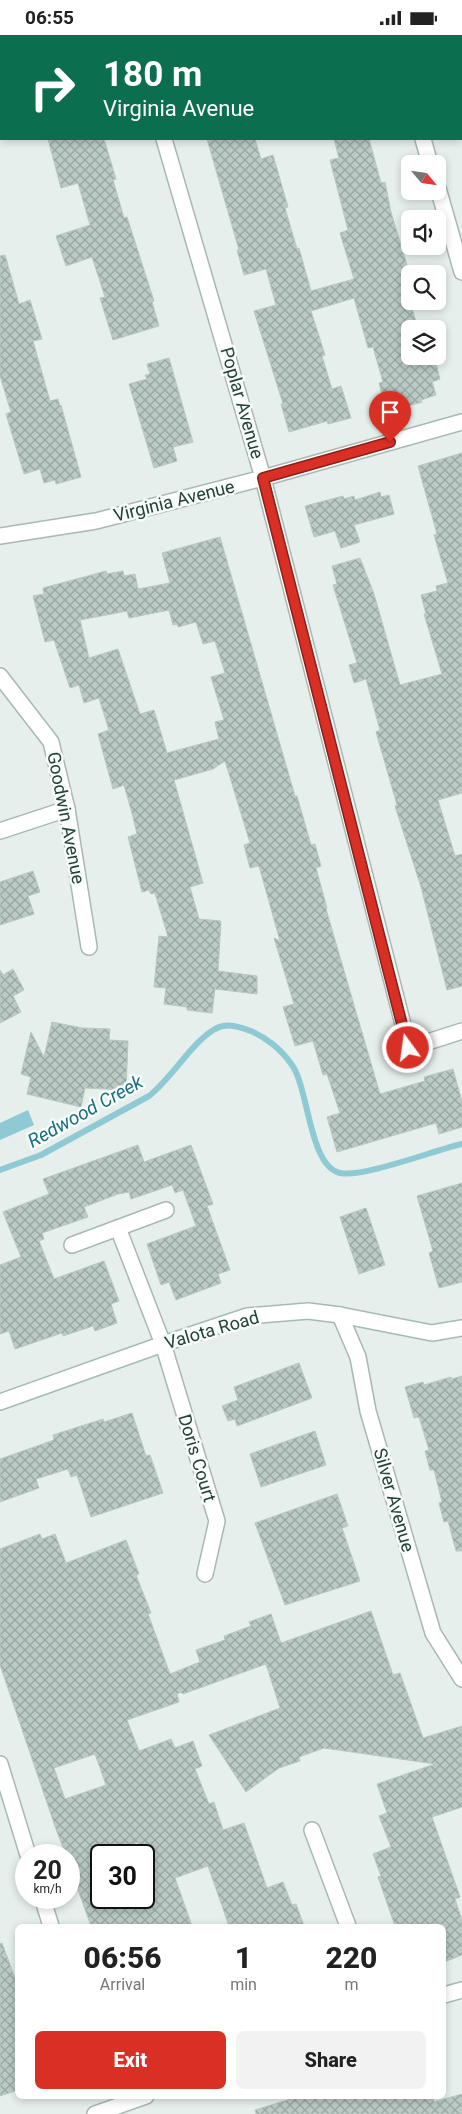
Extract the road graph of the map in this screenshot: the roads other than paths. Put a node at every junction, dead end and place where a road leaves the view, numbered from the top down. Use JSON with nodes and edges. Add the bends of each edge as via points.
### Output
{"nodes":[{"id":1,"x":164,"y":140,"type":"edge"},
{"id":2,"x":423,"y":140,"type":"edge"},
{"id":3,"x":427,"y":155,"type":"edge"},
{"id":4,"x":441,"y":200,"type":"edge"},
{"id":5,"x":462,"y":272,"type":"edge"},
{"id":6,"x":462,"y":422,"type":"edge"},
{"id":7,"x":263,"y":478,"type":"junction"},
{"id":8,"x":0,"y":536,"type":"edge"},
{"id":9,"x":0,"y":676,"type":"edge"},
{"id":10,"x":67,"y":809,"type":"junction"},
{"id":11,"x":0,"y":831,"type":"edge"},
{"id":12,"x":89,"y":947,"type":"dead end"},
{"id":13,"x":462,"y":1031,"type":"edge"},
{"id":14,"x":166,"y":1210,"type":"dead end"},
{"id":15,"x":118,"y":1228,"type":"junction"},
{"id":16,"x":72,"y":1245,"type":"dead end"},
{"id":17,"x":340,"y":1315,"type":"junction"},
{"id":18,"x":462,"y":1328,"type":"edge"},
{"id":19,"x":163,"y":1343,"type":"junction"},
{"id":20,"x":0,"y":1402,"type":"edge"},
{"id":21,"x":205,"y":1574,"type":"dead end"},
{"id":22,"x":462,"y":1679,"type":"edge"},
{"id":23,"x":0,"y":1764,"type":"edge"},
{"id":24,"x":312,"y":1829,"type":"dead end"},
{"id":25,"x":25,"y":1844,"type":"edge"},
{"id":26,"x":46,"y":1909,"type":"edge"},
{"id":27,"x":50,"y":1924,"type":"edge"},
{"id":28,"x":347,"y":1924,"type":"edge"},
{"id":29,"x":462,"y":1990,"type":"edge"},
{"id":30,"x":446,"y":1994,"type":"edge"},
{"id":31,"x":134,"y":2099,"type":"edge"},
{"id":32,"x":102,"y":2107,"type":"edge"}],
"edges":[{"from":1,"to":7,"type":"street","name":"Poplar Avenue"},
{"from":2,"to":3,"type":"street"},
{"from":4,"to":5,"type":"street"},
{"from":6,"to":7,"type":"street","name":"Virginia Avenue"},
{"from":7,"to":8,"type":"street","name":"Virginia Avenue","via":[[96,521]]},
{"from":7,"to":13,"type":"street","name":"Poplar Avenue","via":[[408,1048]]},
{"from":9,"to":10,"type":"street","name":"Goodwin Avenue","via":[[51,742]]},
{"from":10,"to":11,"type":"street"},
{"from":10,"to":12,"type":"street","name":"Goodwin Avenue"},
{"from":14,"to":15,"type":"street"},
{"from":15,"to":16,"type":"street"},
{"from":15,"to":19,"type":"street","name":"Doris Court"},
{"from":17,"to":18,"type":"street","name":"Valota Road","via":[[432,1333]]},
{"from":17,"to":19,"type":"street","name":"Valota Road","via":[[308,1311],[247,1316]]},
{"from":17,"to":22,"type":"street","name":"Silver Avenue","via":[[358,1357],[368,1411],[434,1633]]},
{"from":19,"to":20,"type":"street","name":"Valota Road"},
{"from":19,"to":21,"type":"street","name":"Doris Court","via":[[217,1521]]},
{"from":23,"to":25,"type":"street"},
{"from":24,"to":28,"type":"street"},
{"from":26,"to":27,"type":"street"},
{"from":29,"to":30,"type":"street"},
{"from":31,"to":32,"type":"street"}]}
